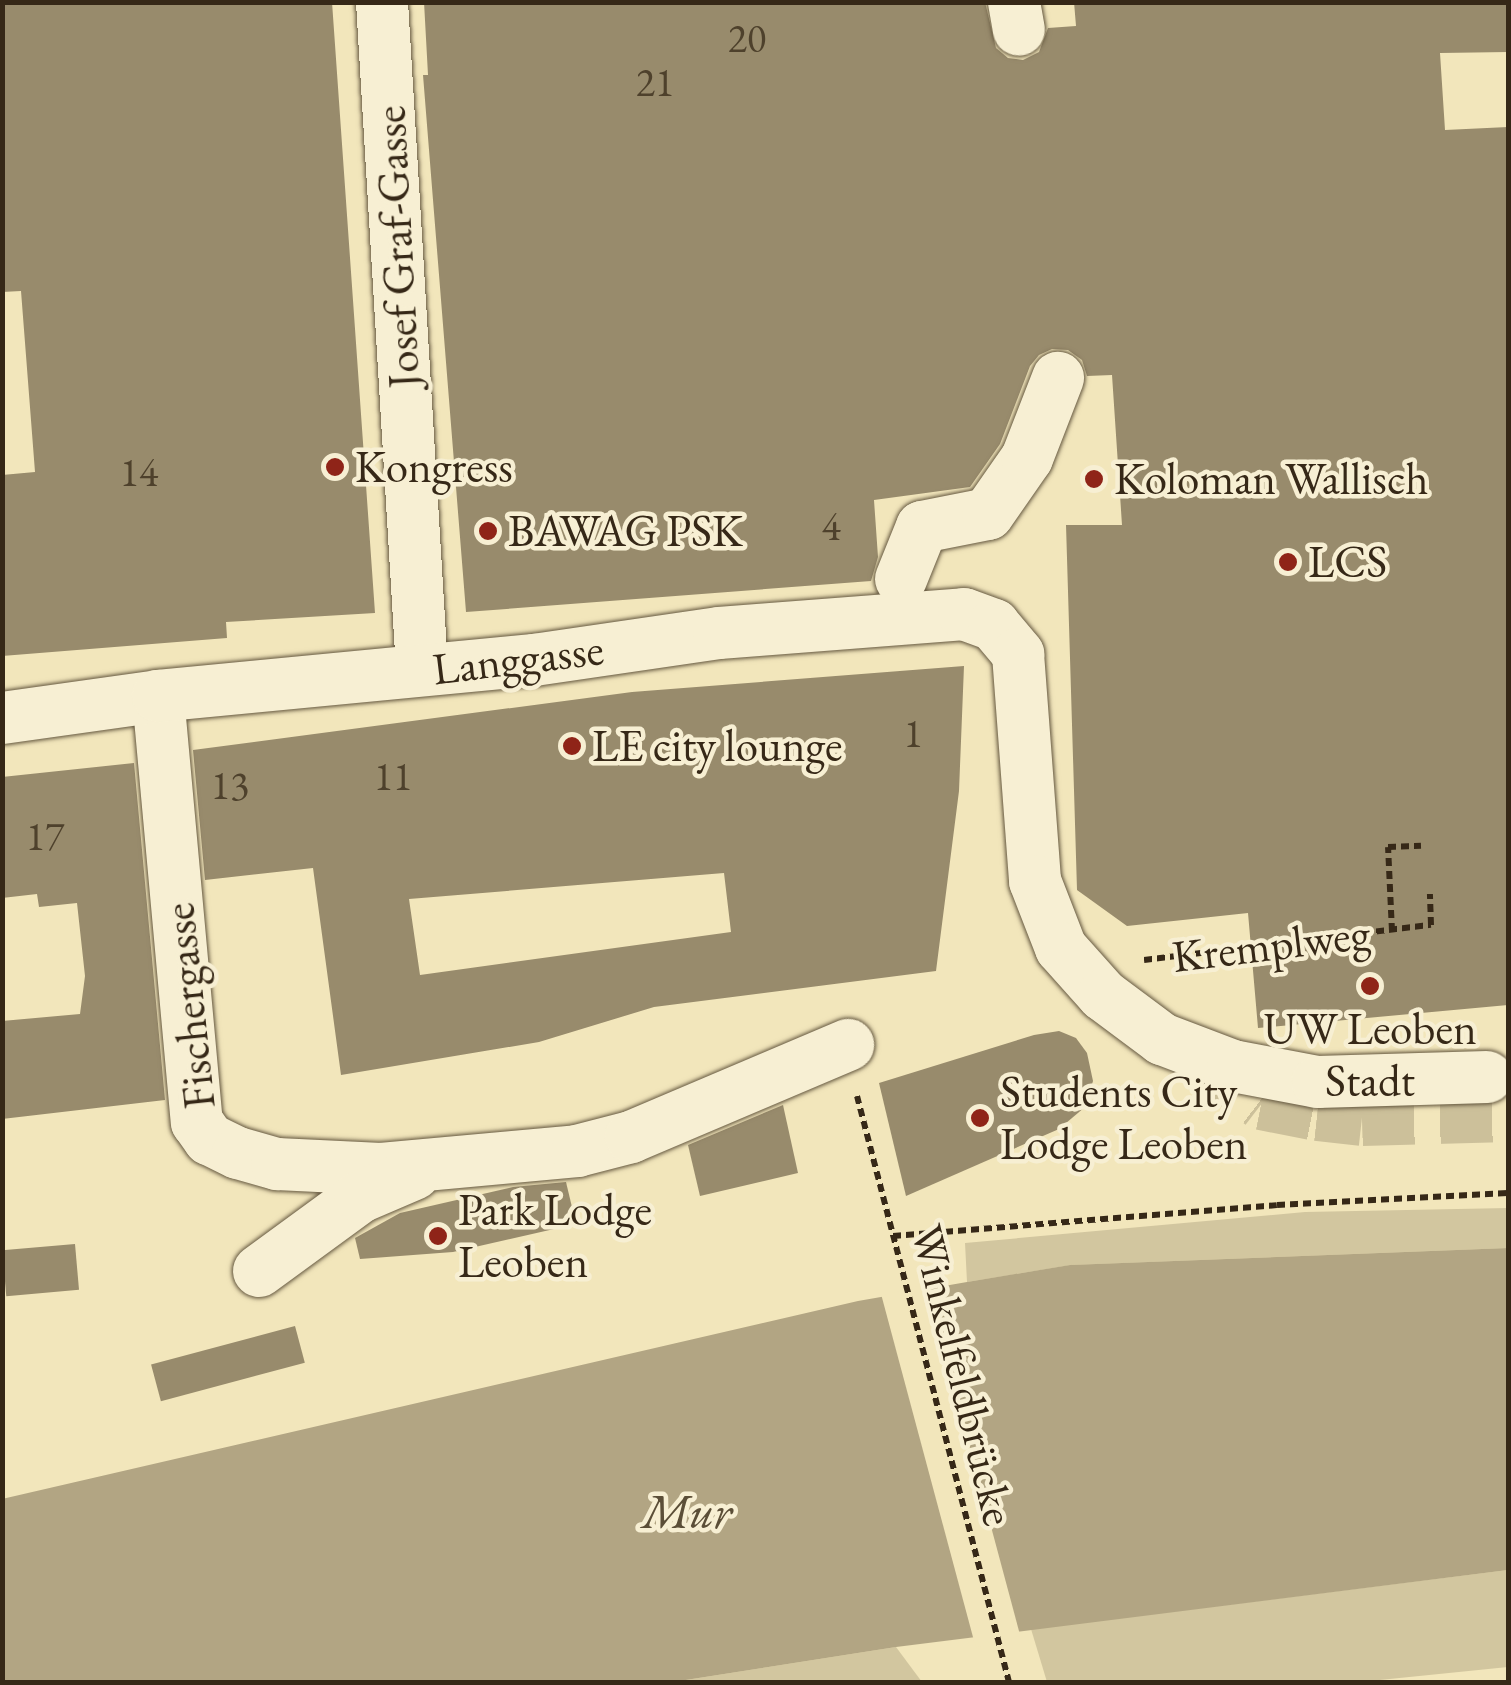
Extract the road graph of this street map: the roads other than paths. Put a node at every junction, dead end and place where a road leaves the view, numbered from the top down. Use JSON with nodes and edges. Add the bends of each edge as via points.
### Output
{"nodes":[{"id":1,"x":382,"y":2,"type":"edge"},
{"id":2,"x":1058,"y":378,"type":"dead end"},
{"id":3,"x":901,"y":579,"type":"dead end"},
{"id":4,"x":422,"y":670,"type":"junction"},
{"id":5,"x":158,"y":696,"type":"junction"},
{"id":6,"x":2,"y":718,"type":"edge"},
{"id":7,"x":1070,"y":958,"type":"joint"},
{"id":8,"x":851,"y":1065,"type":"road end"},
{"id":9,"x":1487,"y":1077,"type":"dead end"},
{"id":10,"x":438,"y":1164,"type":"junction"},
{"id":11,"x":259,"y":1271,"type":"dead end"}],
"edges":[{"from":1,"to":4,"type":"street","name":"Josef Graf-Gasse"},
{"from":2,"to":3,"type":"street","via":[[1026,458],[988,514],[922,528]]},
{"from":4,"to":5,"type":"street","name":"Langgasse"},
{"from":4,"to":7,"type":"street","name":"Langgasse","via":[[719,633],[964,614],[994,624],[1018,654],[1035,880]]},
{"from":5,"to":6,"type":"street","name":"Langgasse"},
{"from":5,"to":10,"type":"street","name":"Fischergasse","via":[[196,1122],[209,1139],[277,1164]]},
{"from":7,"to":9,"type":"street","name":"Kremplweg","via":[[1104,995],[1162,1039],[1233,1066],[1318,1082]]},
{"from":8,"to":10,"type":"street","name":"Fischergasse","via":[[577,1150]]},
{"from":10,"to":11,"type":"street","name":"Fischergasse","via":[[360,1198]]}]}
